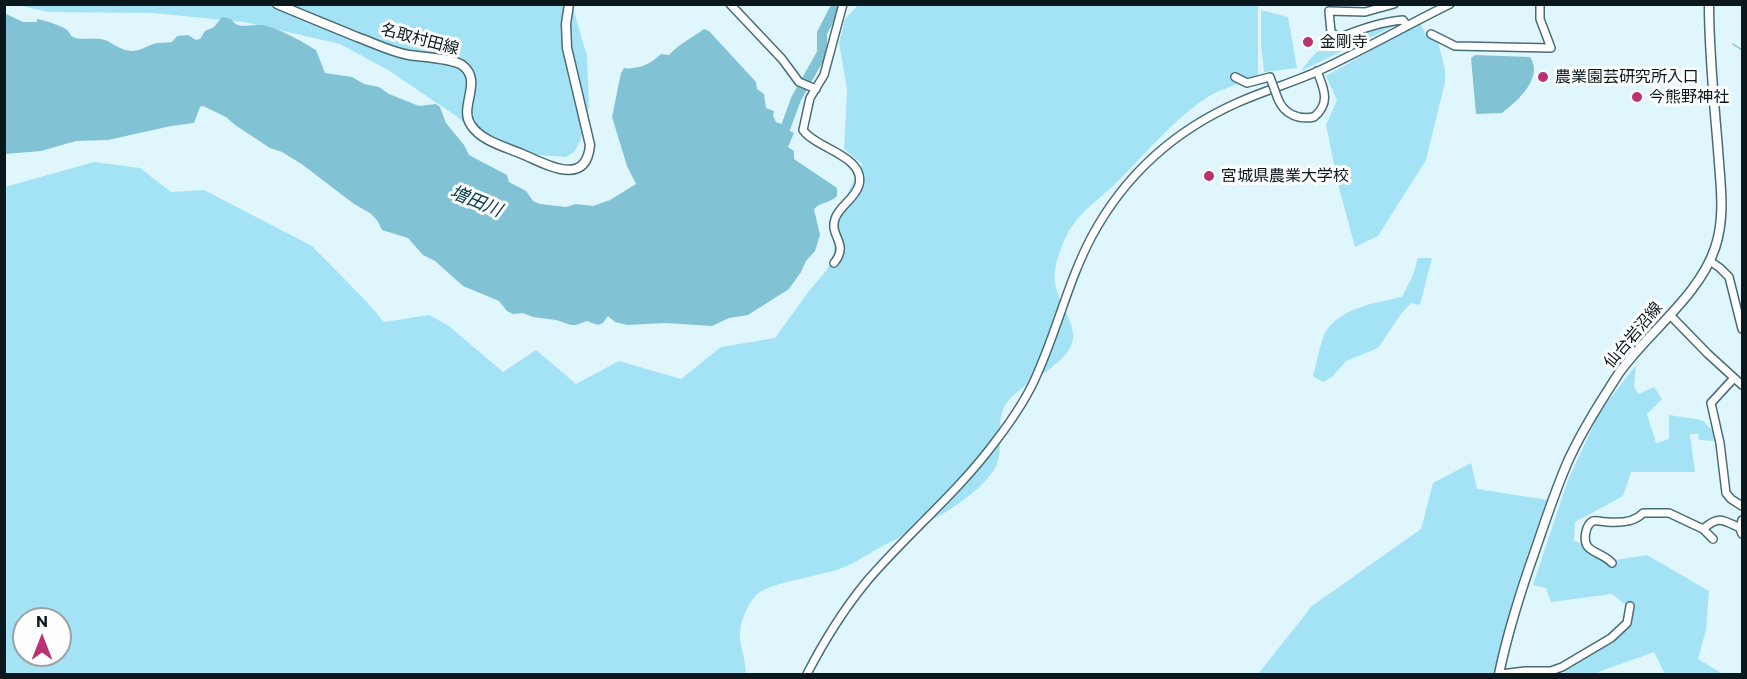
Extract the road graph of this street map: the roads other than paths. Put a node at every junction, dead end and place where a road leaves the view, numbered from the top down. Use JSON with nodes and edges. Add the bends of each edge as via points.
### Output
{"nodes":[{"id":1,"x":277,"y":4,"type":"edge"},
{"id":2,"x":569,"y":4,"type":"edge"},
{"id":3,"x":730,"y":4,"type":"edge"},
{"id":4,"x":843,"y":4,"type":"edge"},
{"id":5,"x":1394,"y":4,"type":"edge"},
{"id":6,"x":1450,"y":4,"type":"edge"},
{"id":7,"x":1540,"y":4,"type":"edge"},
{"id":8,"x":1709,"y":4,"type":"edge"},
{"id":9,"x":1407,"y":26,"type":"junction"},
{"id":10,"x":1431,"y":34,"type":"dead end"},
{"id":11,"x":1317,"y":71,"type":"junction"},
{"id":12,"x":1235,"y":77,"type":"dead end"},
{"id":13,"x":812,"y":88,"type":"junction"},
{"id":14,"x":1710,"y":261,"type":"junction"},
{"id":15,"x":834,"y":263,"type":"dead end"},
{"id":16,"x":1670,"y":315,"type":"junction"},
{"id":17,"x":1743,"y":329,"type":"edge"},
{"id":18,"x":1734,"y":378,"type":"junction"},
{"id":19,"x":1743,"y":385,"type":"edge"},
{"id":20,"x":1743,"y":506,"type":"edge"},
{"id":21,"x":1742,"y":527,"type":"edge"},
{"id":22,"x":1703,"y":530,"type":"junction"},
{"id":23,"x":1713,"y":538,"type":"dead end"},
{"id":24,"x":1612,"y":563,"type":"dead end"},
{"id":25,"x":1630,"y":606,"type":"dead end"},
{"id":26,"x":807,"y":675,"type":"edge"},
{"id":27,"x":1500,"y":675,"type":"edge"}],
"edges":[{"from":1,"to":2,"type":"main road","name":"名取村田線","via":[[383,47],[462,65],[472,84],[467,112],[470,125],[486,138],[545,165],[568,170],[584,164],[590,152],[567,48]]},
{"from":3,"to":13,"type":"street","via":[[799,82]]},
{"from":4,"to":13,"type":"street","via":[[824,75]]},
{"from":5,"to":9,"type":"street","via":[[1365,12],[1329,11],[1331,32],[1339,38],[1377,24],[1403,20]]},
{"from":6,"to":9,"type":"street"},
{"from":7,"to":10,"type":"street","via":[[1539,19],[1551,48],[1455,46]]},
{"from":8,"to":14,"type":"main road","name":"仙台岩沼線","via":[[1721,205],[1720,229]]},
{"from":9,"to":11,"type":"street"},
{"from":11,"to":12,"type":"street","bridge":true,"via":[[1325,97],[1314,117],[1300,118],[1284,110],[1270,77],[1247,83]]},
{"from":11,"to":26,"type":"street","via":[[1206,118],[1172,140],[1125,185],[1080,260],[1038,373],[1016,412],[992,446],[868,580],[836,624]]},
{"from":13,"to":15,"type":"street","via":[[803,132],[847,159],[859,177],[857,189],[834,220],[841,249]]},
{"from":14,"to":16,"type":"main road","name":"仙台岩沼線"},
{"from":14,"to":17,"type":"street","via":[[1729,277]]},
{"from":16,"to":18,"type":"street"},
{"from":16,"to":27,"type":"main road","name":"仙台岩沼線","via":[[1621,371],[1569,460],[1519,595]]},
{"from":18,"to":19,"type":"street"},
{"from":18,"to":20,"type":"street","via":[[1711,402],[1726,493]]},
{"from":21,"to":22,"type":"street","via":[[1721,519]]},
{"from":22,"to":23,"type":"street"},
{"from":22,"to":24,"type":"street","via":[[1668,513],[1642,513],[1629,521],[1594,521],[1586,531],[1586,543]]},
{"from":25,"to":27,"type":"street","via":[[1627,622],[1611,638],[1562,667]]}]}
